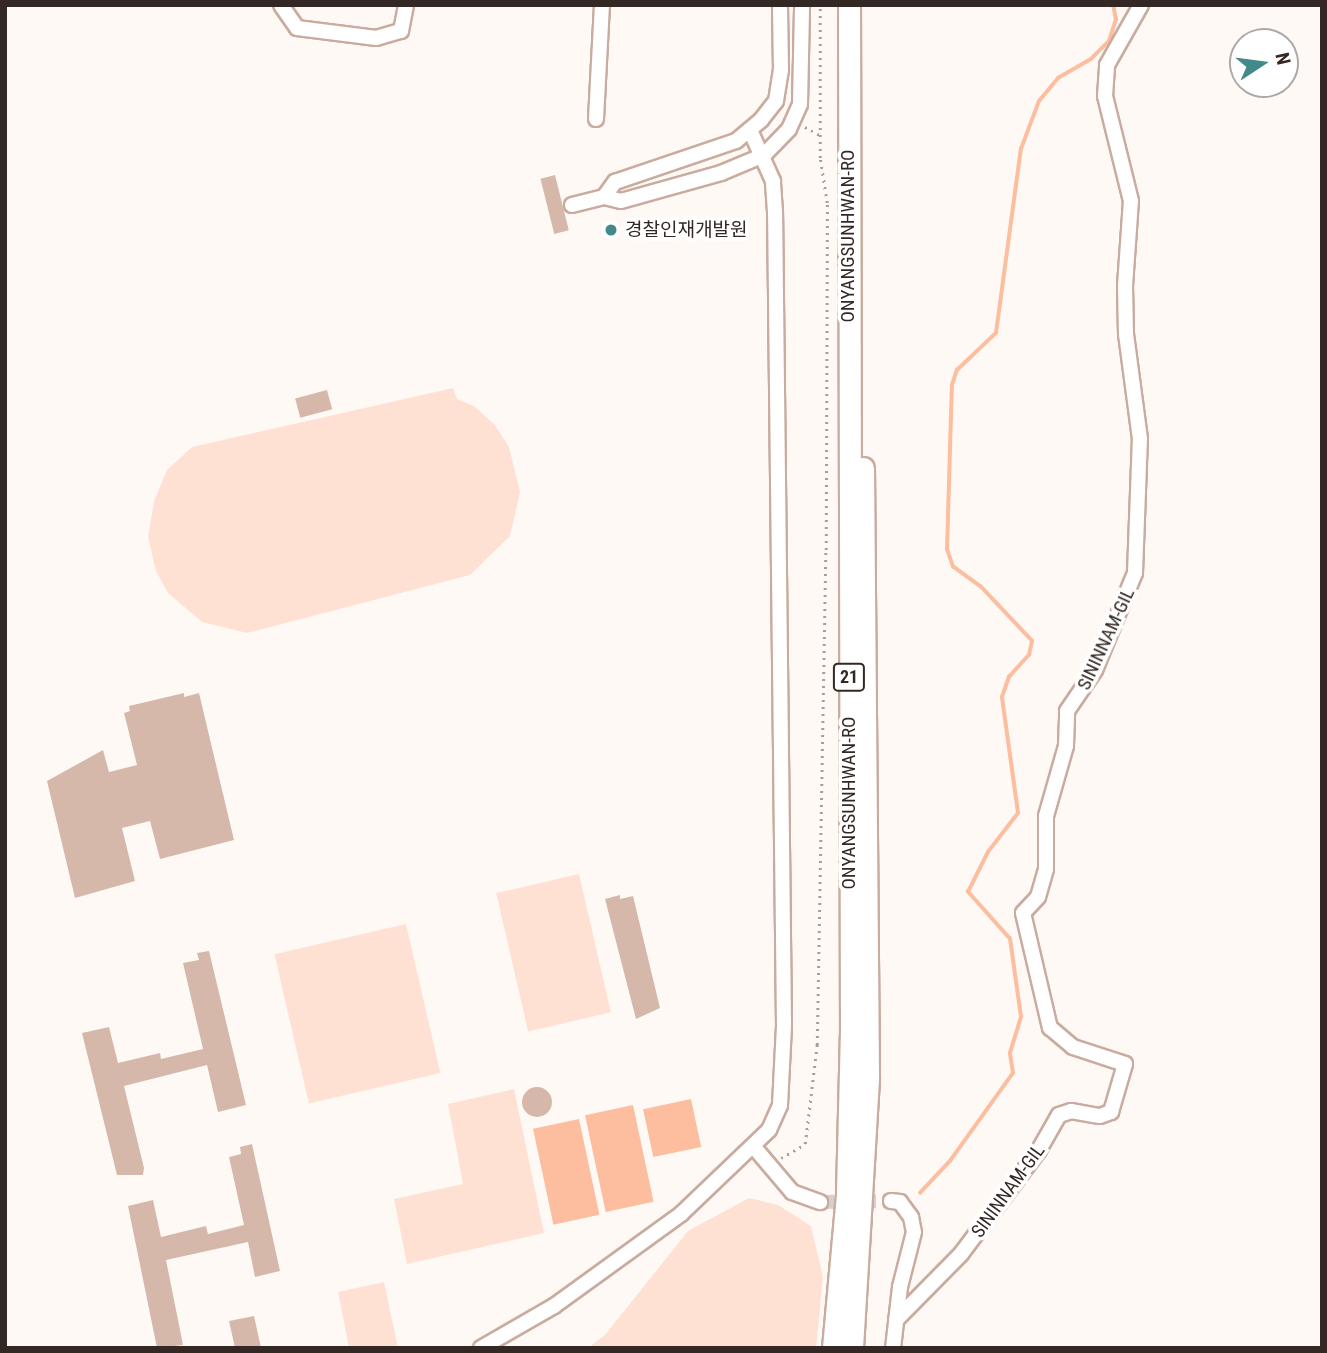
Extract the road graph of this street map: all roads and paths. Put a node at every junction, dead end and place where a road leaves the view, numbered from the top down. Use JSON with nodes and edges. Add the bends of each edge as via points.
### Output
{"nodes":[{"id":1,"x":281,"y":5,"type":"edge"},
{"id":2,"x":405,"y":5,"type":"edge"},
{"id":3,"x":602,"y":5,"type":"edge"},
{"id":4,"x":780,"y":5,"type":"edge"},
{"id":5,"x":802,"y":5,"type":"edge"},
{"id":6,"x":820,"y":5,"type":"edge"},
{"id":7,"x":849,"y":5,"type":"edge"},
{"id":8,"x":863,"y":5,"type":"edge"},
{"id":9,"x":1142,"y":5,"type":"edge"},
{"id":10,"x":596,"y":119,"type":"dead end"},
{"id":11,"x":793,"y":120,"type":"junction"},
{"id":12,"x":751,"y":130,"type":"junction"},
{"id":13,"x":820,"y":135,"type":"junction"},
{"id":14,"x":764,"y":155,"type":"junction"},
{"id":15,"x":604,"y":197,"type":"junction"},
{"id":16,"x":572,"y":205,"type":"dead end"},
{"id":17,"x":754,"y":1147,"type":"junction"},
{"id":18,"x":772,"y":1168,"type":"junction"},
{"id":19,"x":891,"y":1201,"type":"dead end"},
{"id":20,"x":820,"y":1202,"type":"tunnel mouth"},
{"id":21,"x":897,"y":1320,"type":"junction"},
{"id":22,"x":481,"y":1348,"type":"edge"},
{"id":23,"x":833,"y":1348,"type":"edge"},
{"id":24,"x":852,"y":1348,"type":"edge"},
{"id":25,"x":893,"y":1348,"type":"edge"}],
"edges":[{"from":1,"to":2,"type":"street","via":[[297,28],[376,38],[401,31]]},
{"from":3,"to":10,"type":"street"},
{"from":4,"to":12,"type":"street","via":[[781,70],[776,101]]},
{"from":5,"to":11,"type":"street","via":[[800,104]]},
{"from":6,"to":13,"type":"path"},
{"from":7,"to":23,"type":"highway","name":"ONYANGSUNHWAN-RO","number":"21","via":[[851,1034],[847,1192]]},
{"from":8,"to":24,"type":"highway","name":"ONYANGSUNHWAN-RO","number":"21","via":[[868,1076]]},
{"from":9,"to":21,"type":"street","name":"SININNAM-GIL","via":[[1107,65],[1105,96],[1131,201],[1125,286],[1126,334],[1140,439],[1135,573],[1095,670],[1067,711],[1066,746],[1046,816],[1046,869],[1038,897],[1023,913],[1049,1028],[1073,1047],[1125,1064],[1111,1112],[1059,1115],[1039,1150],[961,1254]]},
{"from":11,"to":13,"type":"path"},
{"from":11,"to":14,"type":"street"},
{"from":12,"to":14,"type":"street"},
{"from":12,"to":15,"type":"street","via":[[736,141],[615,182]]},
{"from":13,"to":18,"type":"path","via":[[827,203],[827,550],[817,1045],[805,1144]]},
{"from":14,"to":15,"type":"street","via":[[722,173],[621,201]]},
{"from":14,"to":17,"type":"street","via":[[773,181],[775,212],[784,1062],[780,1105],[769,1130]]},
{"from":15,"to":16,"type":"street"},
{"from":17,"to":18,"type":"street"},
{"from":17,"to":22,"type":"street","via":[[681,1214],[625,1257]]},
{"from":18,"to":20,"type":"street","via":[[792,1192]]},
{"from":19,"to":21,"type":"street","via":[[900,1202],[914,1231]]},
{"from":21,"to":25,"type":"street"}]}
